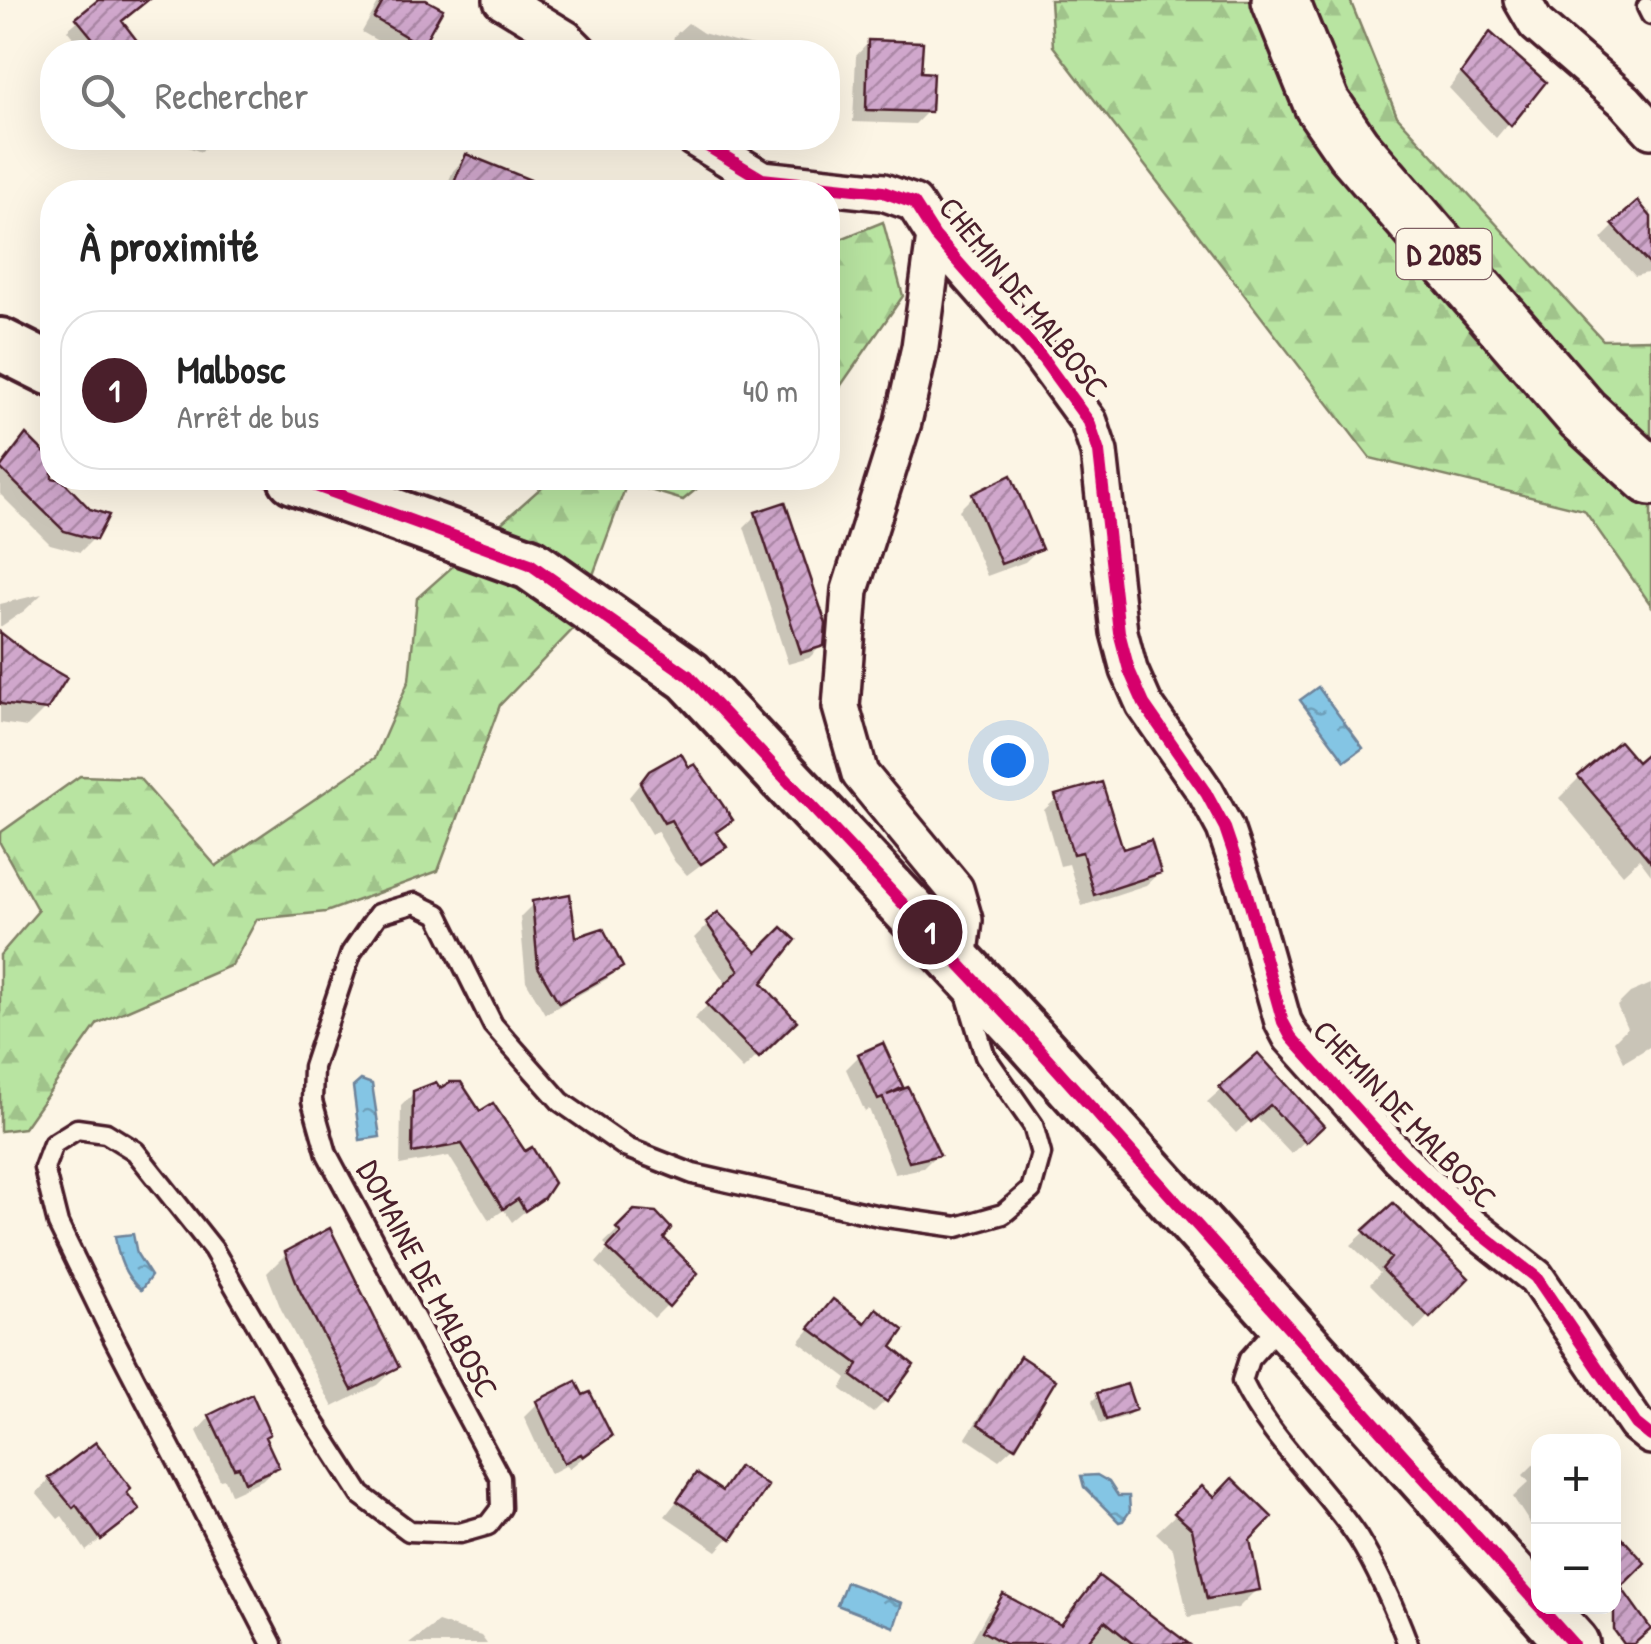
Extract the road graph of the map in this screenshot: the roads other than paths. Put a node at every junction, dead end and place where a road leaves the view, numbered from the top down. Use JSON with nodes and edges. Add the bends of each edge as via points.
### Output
{"nodes":[{"id":1,"x":502,"y":0,"type":"edge"},
{"id":2,"x":1280,"y":0,"type":"edge"},
{"id":3,"x":1522,"y":0,"type":"edge"},
{"id":4,"x":566,"y":40,"type":"edge"},
{"id":5,"x":1651,"y":130,"type":"edge"},
{"id":6,"x":714,"y":150,"type":"edge"},
{"id":7,"x":771,"y":180,"type":"edge"},
{"id":8,"x":840,"y":187,"type":"edge"},
{"id":9,"x":935,"y":236,"type":"junction"},
{"id":10,"x":0,"y":344,"type":"edge"},
{"id":11,"x":40,"y":364,"type":"edge"},
{"id":12,"x":1651,"y":477,"type":"edge"},
{"id":13,"x":327,"y":490,"type":"edge"},
{"id":14,"x":959,"y":962,"type":"junction"},
{"id":15,"x":1283,"y":1322,"type":"junction"},
{"id":16,"x":1651,"y":1436,"type":"edge"},
{"id":17,"x":272,"y":1644,"type":"edge"},
{"id":18,"x":1408,"y":1644,"type":"edge"},
{"id":19,"x":1573,"y":1644,"type":"edge"}],
"edges":[{"from":1,"to":4,"type":"street"},
{"from":2,"to":12,"type":"main road","number":"D 2085","via":[[1322,104],[1353,149],[1582,414]]},
{"from":3,"to":5,"type":"street","via":[[1536,24]]},
{"from":6,"to":7,"type":"street","name":"CHEMIN DE MALBOSC"},
{"from":8,"to":9,"type":"street","name":"CHEMIN DE MALBOSC","via":[[914,203]]},
{"from":9,"to":14,"type":"street","via":[[903,422],[850,590],[841,707],[860,774],[955,890],[964,920]]},
{"from":9,"to":16,"type":"street","name":"CHEMIN DE MALBOSC","via":[[1040,354],[1088,422],[1099,452],[1118,632],[1129,670],[1224,828],[1283,1022],[1400,1157],[1461,1218],[1536,1277],[1636,1424]]},
{"from":10,"to":11,"type":"main road"},
{"from":13,"to":14,"type":"main road","via":[[530,564],[689,676]]},
{"from":14,"to":15,"type":"main road"},
{"from":14,"to":17,"type":"lane","name":"DOMAINE DE MALBOSC","via":[[985,1056],[1033,1125],[1040,1154],[1031,1190],[1003,1214],[958,1227],[694,1174],[626,1148],[561,1102],[493,1025],[438,914],[415,903],[378,914],[352,953],[313,1067],[312,1101],[327,1154],[500,1478],[500,1508],[488,1525],[460,1533],[409,1531],[361,1495],[213,1248],[135,1151],[106,1133],[77,1128],[53,1144],[44,1168],[58,1224]]},
{"from":15,"to":18,"type":"lane","via":[[1248,1359],[1242,1382],[1255,1408],[1356,1536]]},
{"from":15,"to":19,"type":"main road"}]}
